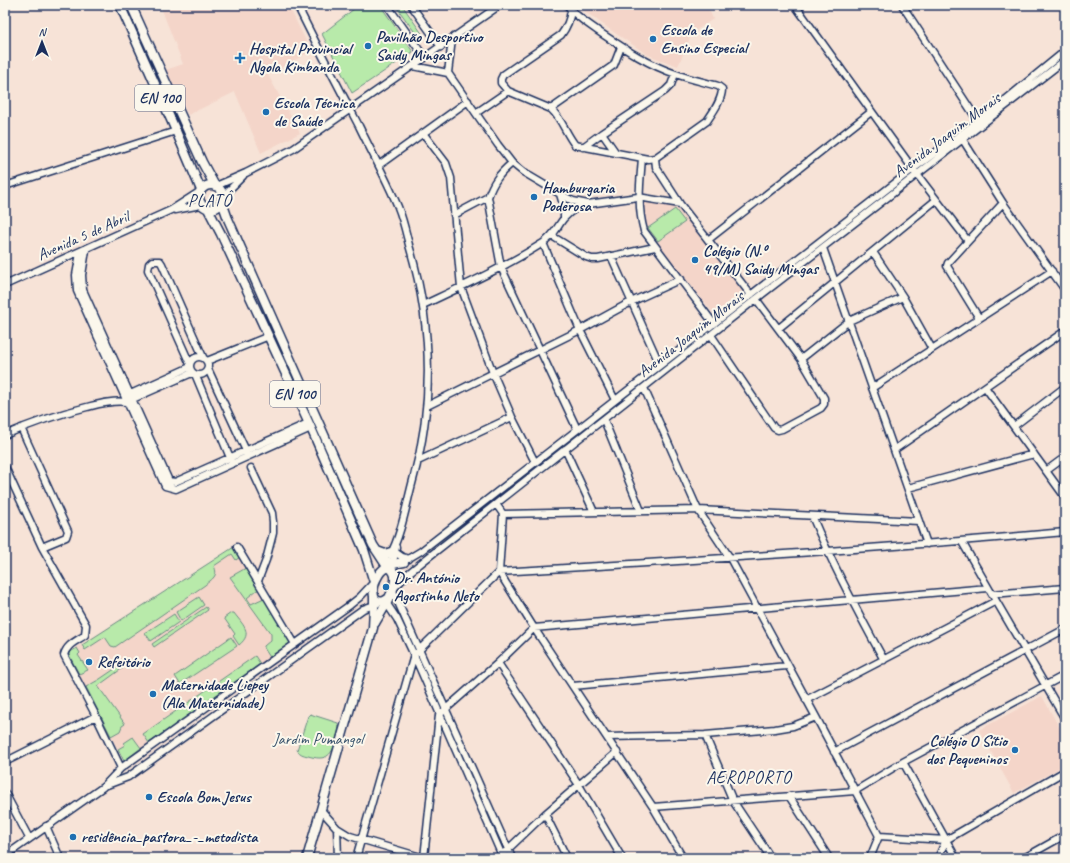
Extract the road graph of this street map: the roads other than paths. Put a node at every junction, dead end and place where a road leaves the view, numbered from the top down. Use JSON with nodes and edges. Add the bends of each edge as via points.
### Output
{"nodes":[{"id":1,"x":120,"y":5,"type":"edge"},
{"id":2,"x":131,"y":5,"type":"edge"},
{"id":3,"x":297,"y":5,"type":"edge"},
{"id":4,"x":387,"y":5,"type":"edge"},
{"id":5,"x":411,"y":5,"type":"edge"},
{"id":6,"x":795,"y":5,"type":"edge"},
{"id":7,"x":902,"y":5,"type":"edge"},
{"id":8,"x":497,"y":6,"type":"edge"},
{"id":9,"x":569,"y":8,"type":"edge"},
{"id":10,"x":452,"y":39,"type":"junction"},
{"id":11,"x":441,"y":47,"type":"junction"},
{"id":12,"x":621,"y":47,"type":"junction"},
{"id":13,"x":1065,"y":51,"type":"edge"},
{"id":14,"x":425,"y":58,"type":"junction"},
{"id":15,"x":1065,"y":60,"type":"edge"},
{"id":16,"x":413,"y":66,"type":"junction"},
{"id":17,"x":448,"y":73,"type":"junction"},
{"id":18,"x":675,"y":74,"type":"junction"},
{"id":19,"x":508,"y":91,"type":"junction"},
{"id":20,"x":468,"y":102,"type":"junction"},
{"id":21,"x":176,"y":103,"type":"junction"},
{"id":22,"x":165,"y":108,"type":"junction"},
{"id":23,"x":551,"y":109,"type":"junction"},
{"id":24,"x":350,"y":110,"type":"junction"},
{"id":25,"x":871,"y":112,"type":"junction"},
{"id":26,"x":476,"y":113,"type":"junction"},
{"id":27,"x":978,"y":121,"type":"junction"},
{"id":28,"x":176,"y":131,"type":"junction"},
{"id":29,"x":423,"y":133,"type":"junction"},
{"id":30,"x":602,"y":133,"type":"junction"},
{"id":31,"x":963,"y":140,"type":"junction"},
{"id":32,"x":583,"y":147,"type":"junction"},
{"id":33,"x":616,"y":153,"type":"junction"},
{"id":34,"x":642,"y":158,"type":"junction"},
{"id":35,"x":655,"y":158,"type":"junction"},
{"id":36,"x":512,"y":163,"type":"junction"},
{"id":37,"x":379,"y":165,"type":"junction"},
{"id":38,"x":915,"y":172,"type":"junction"},
{"id":39,"x":246,"y":173,"type":"junction"},
{"id":40,"x":5,"y":186,"type":"edge"},
{"id":41,"x":215,"y":186,"type":"junction"},
{"id":42,"x":200,"y":191,"type":"junction"},
{"id":43,"x":560,"y":194,"type":"junction"},
{"id":44,"x":488,"y":197,"type":"junction"},
{"id":45,"x":638,"y":197,"type":"junction"},
{"id":46,"x":222,"y":199,"type":"junction"},
{"id":47,"x":936,"y":200,"type":"junction"},
{"id":48,"x":1003,"y":203,"type":"junction"},
{"id":49,"x":588,"y":204,"type":"junction"},
{"id":50,"x":680,"y":204,"type":"junction"},
{"id":51,"x":205,"y":207,"type":"junction"},
{"id":52,"x":171,"y":210,"type":"junction"},
{"id":53,"x":454,"y":215,"type":"junction"},
{"id":54,"x":564,"y":218,"type":"junction"},
{"id":55,"x":552,"y":236,"type":"junction"},
{"id":56,"x":708,"y":240,"type":"junction"},
{"id":57,"x":968,"y":241,"type":"junction"},
{"id":58,"x":543,"y":243,"type":"junction"},
{"id":59,"x":656,"y":247,"type":"junction"},
{"id":60,"x":823,"y":248,"type":"junction"},
{"id":61,"x":86,"y":250,"type":"junction"},
{"id":62,"x":873,"y":252,"type":"junction"},
{"id":63,"x":80,"y":253,"type":"junction"},
{"id":64,"x":611,"y":256,"type":"junction"},
{"id":65,"x":501,"y":266,"type":"junction"},
{"id":66,"x":1052,"y":271,"type":"junction"},
{"id":67,"x":681,"y":279,"type":"junction"},
{"id":68,"x":835,"y":282,"type":"junction"},
{"id":69,"x":5,"y":285,"type":"edge"},
{"id":70,"x":461,"y":287,"type":"junction"},
{"id":71,"x":1065,"y":290,"type":"edge"},
{"id":72,"x":753,"y":297,"type":"junction"},
{"id":73,"x":903,"y":297,"type":"junction"},
{"id":74,"x":631,"y":302,"type":"junction"},
{"id":75,"x":423,"y":305,"type":"junction"},
{"id":76,"x":979,"y":318,"type":"junction"},
{"id":77,"x":849,"y":321,"type":"junction"},
{"id":78,"x":714,"y":324,"type":"junction"},
{"id":79,"x":779,"y":328,"type":"junction"},
{"id":80,"x":580,"y":330,"type":"junction"},
{"id":81,"x":1065,"y":331,"type":"edge"},
{"id":82,"x":711,"y":335,"type":"junction"},
{"id":83,"x":268,"y":336,"type":"junction"},
{"id":84,"x":932,"y":349,"type":"junction"},
{"id":85,"x":541,"y":350,"type":"junction"},
{"id":86,"x":205,"y":359,"type":"junction"},
{"id":87,"x":802,"y":359,"type":"junction"},
{"id":88,"x":660,"y":365,"type":"junction"},
{"id":89,"x":192,"y":369,"type":"junction"},
{"id":90,"x":208,"y":369,"type":"junction"},
{"id":91,"x":493,"y":373,"type":"junction"},
{"id":92,"x":1065,"y":386,"type":"edge"},
{"id":93,"x":985,"y":387,"type":"junction"},
{"id":94,"x":644,"y":388,"type":"junction"},
{"id":95,"x":872,"y":388,"type":"junction"},
{"id":96,"x":126,"y":399,"type":"junction"},
{"id":97,"x":615,"y":400,"type":"junction"},
{"id":98,"x":427,"y":406,"type":"junction"},
{"id":99,"x":512,"y":418,"type":"junction"},
{"id":100,"x":604,"y":420,"type":"junction"},
{"id":101,"x":309,"y":426,"type":"junction"},
{"id":102,"x":1014,"y":426,"type":"junction"},
{"id":103,"x":21,"y":428,"type":"junction"},
{"id":104,"x":577,"y":429,"type":"junction"},
{"id":105,"x":5,"y":435,"type":"edge"},
{"id":106,"x":565,"y":449,"type":"junction"},
{"id":107,"x":894,"y":450,"type":"junction"},
{"id":108,"x":247,"y":453,"type":"junction"},
{"id":109,"x":1034,"y":454,"type":"junction"},
{"id":110,"x":1065,"y":457,"type":"edge"},
{"id":111,"x":231,"y":460,"type":"junction"},
{"id":112,"x":418,"y":461,"type":"junction"},
{"id":113,"x":534,"y":462,"type":"junction"},
{"id":114,"x":5,"y":467,"type":"edge"},
{"id":115,"x":251,"y":468,"type":"dead end"},
{"id":116,"x":1046,"y":471,"type":"junction"},
{"id":117,"x":908,"y":488,"type":"junction"},
{"id":118,"x":1065,"y":497,"type":"edge"},
{"id":119,"x":496,"y":504,"type":"junction"},
{"id":120,"x":698,"y":510,"type":"junction"},
{"id":121,"x":641,"y":511,"type":"junction"},
{"id":122,"x":594,"y":512,"type":"junction"},
{"id":123,"x":503,"y":514,"type":"junction"},
{"id":124,"x":812,"y":516,"type":"junction"},
{"id":125,"x":919,"y":521,"type":"junction"},
{"id":126,"x":1065,"y":532,"type":"edge"},
{"id":127,"x":962,"y":542,"type":"junction"},
{"id":128,"x":927,"y":544,"type":"junction"},
{"id":129,"x":238,"y":546,"type":"dead end"},
{"id":130,"x":42,"y":547,"type":"junction"},
{"id":131,"x":827,"y":551,"type":"junction"},
{"id":132,"x":393,"y":552,"type":"junction"},
{"id":133,"x":730,"y":558,"type":"junction"},
{"id":134,"x":406,"y":561,"type":"junction"},
{"id":135,"x":386,"y":562,"type":"junction"},
{"id":136,"x":499,"y":572,"type":"junction"},
{"id":137,"x":258,"y":581,"type":"junction"},
{"id":138,"x":374,"y":582,"type":"junction"},
{"id":139,"x":988,"y":588,"type":"junction"},
{"id":140,"x":1065,"y":588,"type":"edge"},
{"id":141,"x":992,"y":594,"type":"junction"},
{"id":142,"x":385,"y":598,"type":"junction"},
{"id":143,"x":851,"y":600,"type":"junction"},
{"id":144,"x":996,"y":601,"type":"junction"},
{"id":145,"x":756,"y":608,"type":"junction"},
{"id":146,"x":373,"y":628,"type":"junction"},
{"id":147,"x":534,"y":628,"type":"junction"},
{"id":148,"x":1065,"y":629,"type":"edge"},
{"id":149,"x":296,"y":644,"type":"junction"},
{"id":150,"x":419,"y":650,"type":"junction"},
{"id":151,"x":1025,"y":650,"type":"junction"},
{"id":152,"x":414,"y":655,"type":"junction"},
{"id":153,"x":884,"y":660,"type":"junction"},
{"id":154,"x":498,"y":663,"type":"junction"},
{"id":155,"x":266,"y":665,"type":"junction"},
{"id":156,"x":787,"y":666,"type":"junction"},
{"id":157,"x":272,"y":674,"type":"junction"},
{"id":158,"x":1065,"y":675,"type":"edge"},
{"id":159,"x":1046,"y":685,"type":"junction"},
{"id":160,"x":573,"y":686,"type":"junction"},
{"id":161,"x":806,"y":700,"type":"junction"},
{"id":162,"x":446,"y":710,"type":"junction"},
{"id":163,"x":440,"y":715,"type":"junction"},
{"id":164,"x":96,"y":716,"type":"junction"},
{"id":165,"x":816,"y":717,"type":"junction"},
{"id":166,"x":1065,"y":719,"type":"edge"},
{"id":167,"x":705,"y":735,"type":"junction"},
{"id":168,"x":607,"y":737,"type":"junction"},
{"id":169,"x":617,"y":752,"type":"junction"},
{"id":170,"x":834,"y":752,"type":"junction"},
{"id":171,"x":5,"y":762,"type":"edge"},
{"id":172,"x":903,"y":762,"type":"junction"},
{"id":173,"x":121,"y":768,"type":"junction"},
{"id":174,"x":1065,"y":771,"type":"edge"},
{"id":175,"x":578,"y":785,"type":"junction"},
{"id":176,"x":104,"y":787,"type":"junction"},
{"id":177,"x":855,"y":791,"type":"junction"},
{"id":178,"x":5,"y":793,"type":"edge"},
{"id":179,"x":789,"y":796,"type":"junction"},
{"id":180,"x":733,"y":800,"type":"junction"},
{"id":181,"x":654,"y":807,"type":"junction"},
{"id":182,"x":321,"y":810,"type":"junction"},
{"id":183,"x":545,"y":814,"type":"junction"},
{"id":184,"x":46,"y":826,"type":"junction"},
{"id":185,"x":337,"y":828,"type":"junction"},
{"id":186,"x":1065,"y":835,"type":"edge"},
{"id":187,"x":879,"y":836,"type":"junction"},
{"id":188,"x":28,"y":838,"type":"junction"},
{"id":189,"x":361,"y":840,"type":"junction"},
{"id":190,"x":946,"y":840,"type":"junction"},
{"id":191,"x":508,"y":849,"type":"junction"},
{"id":192,"x":5,"y":856,"type":"edge"},
{"id":193,"x":501,"y":857,"type":"edge"},
{"id":194,"x":60,"y":858,"type":"edge"},
{"id":195,"x":307,"y":858,"type":"edge"},
{"id":196,"x":338,"y":858,"type":"edge"},
{"id":197,"x":356,"y":858,"type":"edge"},
{"id":198,"x":424,"y":858,"type":"edge"},
{"id":199,"x":512,"y":858,"type":"edge"},
{"id":200,"x":567,"y":858,"type":"edge"},
{"id":201,"x":622,"y":858,"type":"edge"},
{"id":202,"x":684,"y":858,"type":"edge"},
{"id":203,"x":771,"y":858,"type":"edge"},
{"id":204,"x":829,"y":858,"type":"edge"},
{"id":205,"x":870,"y":858,"type":"edge"},
{"id":206,"x":938,"y":858,"type":"edge"},
{"id":207,"x":956,"y":858,"type":"edge"},
{"id":208,"x":1024,"y":858,"type":"edge"}],
"edges":[{"from":1,"to":22,"type":"main road","number":"EN 100"},
{"from":2,"to":21,"type":"main road","number":"EN 100"},
{"from":3,"to":24,"type":"street"},
{"from":4,"to":14,"type":"street"},
{"from":5,"to":11,"type":"street"},
{"from":6,"to":25,"type":"street"},
{"from":7,"to":27,"type":"street"},
{"from":8,"to":10,"type":"street"},
{"from":9,"to":12,"type":"street"},
{"from":9,"to":19,"type":"street","via":[[570,20],[561,36],[501,79],[501,83]]},
{"from":10,"to":11,"type":"street"},
{"from":10,"to":17,"type":"street"},
{"from":11,"to":14,"type":"street"},
{"from":12,"to":18,"type":"street"},
{"from":12,"to":23,"type":"street","via":[[614,65]]},
{"from":13,"to":27,"type":"street","name":"Avenida Joaquim Morais"},
{"from":14,"to":16,"type":"street"},
{"from":15,"to":31,"type":"street","name":"Avenida Joaquim Morais"},
{"from":16,"to":17,"type":"street"},
{"from":16,"to":24,"type":"street"},
{"from":17,"to":20,"type":"street"},
{"from":18,"to":30,"type":"street","via":[[671,85],[665,91]]},
{"from":18,"to":35,"type":"street","via":[[718,86],[722,89],[722,95],[706,121]]},
{"from":19,"to":23,"type":"street"},
{"from":19,"to":26,"type":"street"},
{"from":20,"to":26,"type":"street"},
{"from":20,"to":29,"type":"street"},
{"from":21,"to":22,"type":"main road"},
{"from":21,"to":41,"type":"main road","number":"EN 100"},
{"from":22,"to":28,"type":"main road","number":"EN 100"},
{"from":23,"to":32,"type":"street","via":[[557,114],[575,145]]},
{"from":24,"to":37,"type":"street"},
{"from":24,"to":39,"type":"street","via":[[293,149]]},
{"from":25,"to":38,"type":"street"},
{"from":25,"to":56,"type":"street"},
{"from":26,"to":36,"type":"street"},
{"from":27,"to":38,"type":"street","name":"Avenida Joaquim Morais"},
{"from":28,"to":40,"type":"street"},
{"from":28,"to":42,"type":"main road","number":"EN 100"},
{"from":29,"to":37,"type":"street"},
{"from":29,"to":53,"type":"street","via":[[446,163],[451,178]]},
{"from":30,"to":32,"type":"street"},
{"from":30,"to":33,"type":"street"},
{"from":31,"to":38,"type":"street","name":"Avenida Joaquim Morais"},
{"from":31,"to":48,"type":"street"},
{"from":32,"to":33,"type":"street"},
{"from":33,"to":34,"type":"street"},
{"from":34,"to":35,"type":"street"},
{"from":34,"to":45,"type":"street"},
{"from":35,"to":50,"type":"street","via":[[656,167]]},
{"from":36,"to":43,"type":"street"},
{"from":36,"to":44,"type":"street","via":[[502,170],[493,182]]},
{"from":37,"to":75,"type":"street","via":[[399,209]]},
{"from":38,"to":47,"type":"street"},
{"from":38,"to":60,"type":"street","name":"Avenida Joaquim Morais"},
{"from":38,"to":72,"type":"street","name":"Avenida Joaquim Morais"},
{"from":39,"to":41,"type":"street"},
{"from":39,"to":46,"type":"street"},
{"from":41,"to":42,"type":"main road","via":[[205,186]]},
{"from":41,"to":46,"type":"main road","number":"EN 100","via":[[220,189]]},
{"from":42,"to":51,"type":"main road","number":"EN 100","via":[[198,197]]},
{"from":42,"to":52,"type":"street","name":"Avenida 5 de Abril"},
{"from":43,"to":49,"type":"street","via":[[573,201]]},
{"from":43,"to":54,"type":"street"},
{"from":44,"to":53,"type":"street"},
{"from":44,"to":65,"type":"street"},
{"from":45,"to":49,"type":"street"},
{"from":45,"to":50,"type":"street"},
{"from":45,"to":59,"type":"street","via":[[644,231]]},
{"from":46,"to":51,"type":"main road","via":[[215,209]]},
{"from":46,"to":135,"type":"main road","number":"EN 100","via":[[228,219]]},
{"from":47,"to":57,"type":"street"},
{"from":47,"to":62,"type":"street"},
{"from":48,"to":57,"type":"street"},
{"from":48,"to":66,"type":"street"},
{"from":49,"to":54,"type":"street","via":[[578,207]]},
{"from":50,"to":56,"type":"street"},
{"from":51,"to":52,"type":"street","name":"Avenida 5 de Abril"},
{"from":51,"to":83,"type":"main road","number":"EN 100","via":[[221,234]]},
{"from":52,"to":61,"type":"street","name":"Avenida 5 de Abril"},
{"from":53,"to":70,"type":"street"},
{"from":54,"to":55,"type":"street"},
{"from":55,"to":58,"type":"street"},
{"from":55,"to":64,"type":"street","via":[[586,257],[592,259]]},
{"from":56,"to":72,"type":"street"},
{"from":57,"to":76,"type":"street","via":[[948,266]]},
{"from":58,"to":65,"type":"street"},
{"from":58,"to":80,"type":"street"},
{"from":59,"to":64,"type":"street"},
{"from":59,"to":67,"type":"street"},
{"from":60,"to":68,"type":"street"},
{"from":60,"to":72,"type":"street","name":"Avenida Joaquim Morais"},
{"from":61,"to":63,"type":"street","name":"Avenida 5 de Abril"},
{"from":61,"to":96,"type":"street","via":[[82,276],[83,290]]},
{"from":62,"to":68,"type":"street"},
{"from":62,"to":73,"type":"street"},
{"from":63,"to":69,"type":"street","name":"Avenida 5 de Abril"},
{"from":63,"to":96,"type":"street","via":[[76,275],[77,291]]},
{"from":64,"to":74,"type":"street"},
{"from":65,"to":70,"type":"street"},
{"from":65,"to":85,"type":"street"},
{"from":66,"to":71,"type":"street"},
{"from":66,"to":76,"type":"street"},
{"from":67,"to":74,"type":"street"},
{"from":67,"to":78,"type":"street"},
{"from":68,"to":77,"type":"street"},
{"from":68,"to":79,"type":"street"},
{"from":70,"to":75,"type":"street"},
{"from":70,"to":91,"type":"street"},
{"from":72,"to":78,"type":"street","name":"Avenida Joaquim Morais"},
{"from":72,"to":79,"type":"street"},
{"from":72,"to":82,"type":"street","name":"Avenida Joaquim Morais"},
{"from":73,"to":77,"type":"street"},
{"from":73,"to":84,"type":"street"},
{"from":74,"to":80,"type":"street"},
{"from":74,"to":88,"type":"street"},
{"from":75,"to":98,"type":"street","via":[[429,368]]},
{"from":76,"to":84,"type":"street"},
{"from":77,"to":87,"type":"street"},
{"from":77,"to":95,"type":"street"},
{"from":78,"to":88,"type":"street","name":"Avenida Joaquim Morais"},
{"from":79,"to":87,"type":"street"},
{"from":80,"to":85,"type":"street"},
{"from":80,"to":97,"type":"street"},
{"from":81,"to":93,"type":"street"},
{"from":82,"to":87,"type":"street","via":[[774,428],[778,430],[821,408],[824,404],[824,398]]},
{"from":82,"to":94,"type":"street","name":"Avenida Joaquim Morais"},
{"from":83,"to":86,"type":"street"},
{"from":83,"to":101,"type":"main road","number":"EN 100"},
{"from":84,"to":95,"type":"street"},
{"from":85,"to":91,"type":"street"},
{"from":85,"to":104,"type":"street"},
{"from":86,"to":89,"type":"street","via":[[196,357],[191,361]]},
{"from":86,"to":89,"type":"street","via":[[162,264],[152,261],[147,266],[148,270]]},
{"from":86,"to":90,"type":"street"},
{"from":88,"to":97,"type":"street","name":"Avenida Joaquim Morais"},
{"from":89,"to":90,"type":"street","via":[[198,375],[204,374]]},
{"from":89,"to":96,"type":"street"},
{"from":89,"to":111,"type":"street"},
{"from":90,"to":108,"type":"street"},
{"from":91,"to":98,"type":"street"},
{"from":91,"to":99,"type":"street"},
{"from":92,"to":102,"type":"street"},
{"from":93,"to":102,"type":"street"},
{"from":93,"to":107,"type":"street"},
{"from":94,"to":100,"type":"street","name":"Avenida Joaquim Morais"},
{"from":94,"to":120,"type":"street"},
{"from":95,"to":107,"type":"street"},
{"from":96,"to":103,"type":"street","via":[[65,413]]},
{"from":96,"to":111,"type":"street","via":[[165,486]]},
{"from":97,"to":104,"type":"street","name":"Avenida Joaquim Morais"},
{"from":98,"to":112,"type":"street"},
{"from":99,"to":112,"type":"street"},
{"from":99,"to":113,"type":"street"},
{"from":100,"to":106,"type":"street","name":"Avenida Joaquim Morais"},
{"from":100,"to":121,"type":"street"},
{"from":101,"to":108,"type":"street"},
{"from":101,"to":138,"type":"main road","number":"EN 100","via":[[364,550]]},
{"from":102,"to":109,"type":"street"},
{"from":103,"to":105,"type":"street"},
{"from":103,"to":130,"type":"street","via":[[68,531],[66,537]]},
{"from":104,"to":113,"type":"street","name":"Avenida Joaquim Morais"},
{"from":106,"to":119,"type":"street","name":"Avenida Joaquim Morais"},
{"from":106,"to":122,"type":"street"},
{"from":107,"to":117,"type":"street"},
{"from":108,"to":111,"type":"street"},
{"from":109,"to":116,"type":"street"},
{"from":109,"to":117,"type":"street"},
{"from":110,"to":116,"type":"street"},
{"from":112,"to":132,"type":"street"},
{"from":113,"to":134,"type":"street","name":"Avenida Joaquim Morais"},
{"from":114,"to":130,"type":"street"},
{"from":115,"to":137,"type":"street","via":[[272,513],[273,522],[268,553]]},
{"from":116,"to":118,"type":"street"},
{"from":117,"to":125,"type":"street"},
{"from":119,"to":123,"type":"street"},
{"from":119,"to":142,"type":"street","name":"Avenida Joaquim Morais","via":[[415,568]]},
{"from":120,"to":121,"type":"street"},
{"from":120,"to":124,"type":"street"},
{"from":120,"to":133,"type":"street"},
{"from":121,"to":122,"type":"street"},
{"from":122,"to":123,"type":"street"},
{"from":123,"to":136,"type":"street"},
{"from":124,"to":125,"type":"street"},
{"from":124,"to":131,"type":"street"},
{"from":125,"to":128,"type":"street"},
{"from":126,"to":127,"type":"street"},
{"from":127,"to":128,"type":"street"},
{"from":127,"to":139,"type":"street"},
{"from":128,"to":131,"type":"street"},
{"from":129,"to":137,"type":"street"},
{"from":130,"to":164,"type":"street","via":[[86,625],[85,636],[69,646],[64,655]]},
{"from":131,"to":133,"type":"street"},
{"from":131,"to":143,"type":"street"},
{"from":132,"to":134,"type":"street"},
{"from":132,"to":135,"type":"street"},
{"from":132,"to":135,"type":"main road","via":[[385,554]]},
{"from":133,"to":136,"type":"street"},
{"from":133,"to":145,"type":"street"},
{"from":134,"to":135,"type":"main road"},
{"from":135,"to":138,"type":"main road"},
{"from":135,"to":142,"type":"main road","number":"EN 100","via":[[395,576]]},
{"from":136,"to":147,"type":"street"},
{"from":136,"to":150,"type":"street"},
{"from":137,"to":149,"type":"street"},
{"from":138,"to":142,"type":"main road","number":"EN 100","via":[[373,592]]},
{"from":138,"to":149,"type":"street","via":[[350,605]]},
{"from":139,"to":141,"type":"street"},
{"from":139,"to":143,"type":"street"},
{"from":140,"to":141,"type":"street"},
{"from":141,"to":144,"type":"street"},
{"from":142,"to":146,"type":"main road","number":"EN 100"},
{"from":142,"to":146,"type":"main road","number":"EN 100"},
{"from":142,"to":150,"type":"street"},
{"from":142,"to":152,"type":"street"},
{"from":142,"to":157,"type":"street","name":"Avenida Joaquim Morais","via":[[356,614]]},
{"from":143,"to":145,"type":"street"},
{"from":143,"to":153,"type":"street"},
{"from":144,"to":151,"type":"street"},
{"from":144,"to":153,"type":"street"},
{"from":145,"to":147,"type":"street"},
{"from":145,"to":156,"type":"street"},
{"from":146,"to":182,"type":"main road","number":"EN 100"},
{"from":147,"to":154,"type":"street"},
{"from":147,"to":160,"type":"street"},
{"from":148,"to":151,"type":"street"},
{"from":149,"to":155,"type":"street"},
{"from":150,"to":152,"type":"street"},
{"from":150,"to":162,"type":"street"},
{"from":151,"to":159,"type":"street"},
{"from":151,"to":170,"type":"street"},
{"from":152,"to":163,"type":"street"},
{"from":152,"to":189,"type":"street"},
{"from":153,"to":161,"type":"street"},
{"from":154,"to":162,"type":"street"},
{"from":154,"to":175,"type":"street"},
{"from":155,"to":157,"type":"street"},
{"from":155,"to":173,"type":"street"},
{"from":156,"to":160,"type":"street"},
{"from":156,"to":161,"type":"street"},
{"from":157,"to":176,"type":"street","name":"Avenida Joaquim Morais","via":[[128,777]]},
{"from":158,"to":159,"type":"street"},
{"from":159,"to":166,"type":"street"},
{"from":159,"to":172,"type":"street"},
{"from":160,"to":168,"type":"street"},
{"from":161,"to":165,"type":"street"},
{"from":162,"to":163,"type":"street"},
{"from":162,"to":191,"type":"street"},
{"from":163,"to":193,"type":"street"},
{"from":163,"to":198,"type":"street"},
{"from":164,"to":171,"type":"street"},
{"from":164,"to":173,"type":"street"},
{"from":165,"to":167,"type":"street","via":[[793,726]]},
{"from":165,"to":170,"type":"street"},
{"from":167,"to":168,"type":"street"},
{"from":167,"to":180,"type":"street"},
{"from":168,"to":169,"type":"street"},
{"from":169,"to":175,"type":"street"},
{"from":169,"to":181,"type":"street"},
{"from":170,"to":177,"type":"street"},
{"from":172,"to":177,"type":"street"},
{"from":172,"to":190,"type":"street"},
{"from":173,"to":176,"type":"street"},
{"from":174,"to":190,"type":"street"},
{"from":175,"to":183,"type":"street"},
{"from":175,"to":201,"type":"street"},
{"from":176,"to":184,"type":"street"},
{"from":177,"to":179,"type":"street"},
{"from":177,"to":187,"type":"street"},
{"from":178,"to":188,"type":"street"},
{"from":179,"to":180,"type":"street"},
{"from":179,"to":204,"type":"street"},
{"from":180,"to":181,"type":"street"},
{"from":180,"to":203,"type":"street"},
{"from":181,"to":202,"type":"street"},
{"from":182,"to":185,"type":"street"},
{"from":182,"to":195,"type":"main road","number":"EN 100"},
{"from":183,"to":191,"type":"street"},
{"from":183,"to":200,"type":"street"},
{"from":184,"to":188,"type":"street"},
{"from":184,"to":194,"type":"street"},
{"from":185,"to":189,"type":"street"},
{"from":185,"to":196,"type":"street"},
{"from":186,"to":208,"type":"street"},
{"from":187,"to":190,"type":"street"},
{"from":187,"to":205,"type":"street"},
{"from":188,"to":192,"type":"street"},
{"from":189,"to":197,"type":"street"},
{"from":189,"to":198,"type":"street"},
{"from":190,"to":206,"type":"street"},
{"from":190,"to":207,"type":"street"},
{"from":191,"to":193,"type":"street"},
{"from":191,"to":199,"type":"street"}]}
